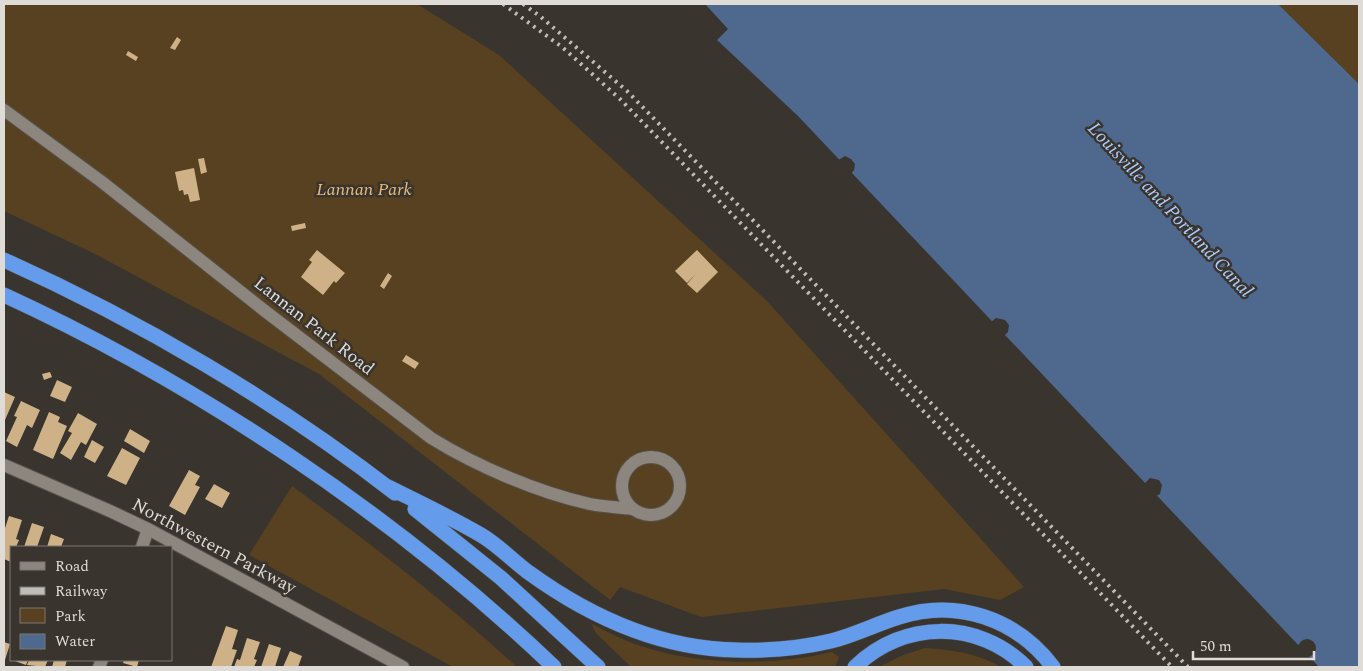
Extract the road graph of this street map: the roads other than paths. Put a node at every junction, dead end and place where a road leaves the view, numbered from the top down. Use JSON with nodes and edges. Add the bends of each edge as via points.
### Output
{"nodes":[{"id":1,"x":4,"y":110,"type":"edge"},
{"id":2,"x":4,"y":260,"type":"edge"},
{"id":3,"x":4,"y":295,"type":"edge"},
{"id":4,"x":4,"y":465,"type":"edge"},
{"id":5,"x":386,"y":486,"type":"junction"},
{"id":6,"x":632,"y":509,"type":"junction"},
{"id":7,"x":148,"y":530,"type":"junction"},
{"id":8,"x":142,"y":546,"type":"edge"},
{"id":9,"x":403,"y":667,"type":"edge"},
{"id":10,"x":554,"y":667,"type":"edge"},
{"id":11,"x":598,"y":667,"type":"edge"},
{"id":12,"x":856,"y":667,"type":"edge"},
{"id":13,"x":1026,"y":667,"type":"edge"},
{"id":14,"x":1053,"y":667,"type":"edge"}],
"edges":[{"from":1,"to":6,"type":"street","name":"Lannan Park Road","via":[[102,182],[431,438],[460,456],[546,491],[591,504]]},
{"from":2,"to":5,"type":"highway","via":[[97,306],[198,362],[275,409]]},
{"from":3,"to":10,"type":"highway","via":[[145,367],[328,482],[410,544]]},
{"from":4,"to":7,"type":"street","name":"Northwestern Parkway"},
{"from":5,"to":11,"type":"highway","via":[[501,578]]},
{"from":5,"to":14,"type":"highway","via":[[482,536],[581,607],[650,636],[717,649],[787,648],[845,637],[915,612],[950,609],[978,614],[1004,624],[1031,643]]},
{"from":6,"to":6,"type":"street","name":"Lannan Park Road","via":[[622,493],[624,474],[629,465],[647,457],[666,460],[678,475],[679,494],[675,502],[660,514],[641,514]]},
{"from":7,"to":8,"type":"street"},
{"from":7,"to":9,"type":"street","name":"Northwestern Parkway"},
{"from":12,"to":13,"type":"highway","via":[[873,652],[898,638],[942,631],[963,633],[990,642]]}]}
